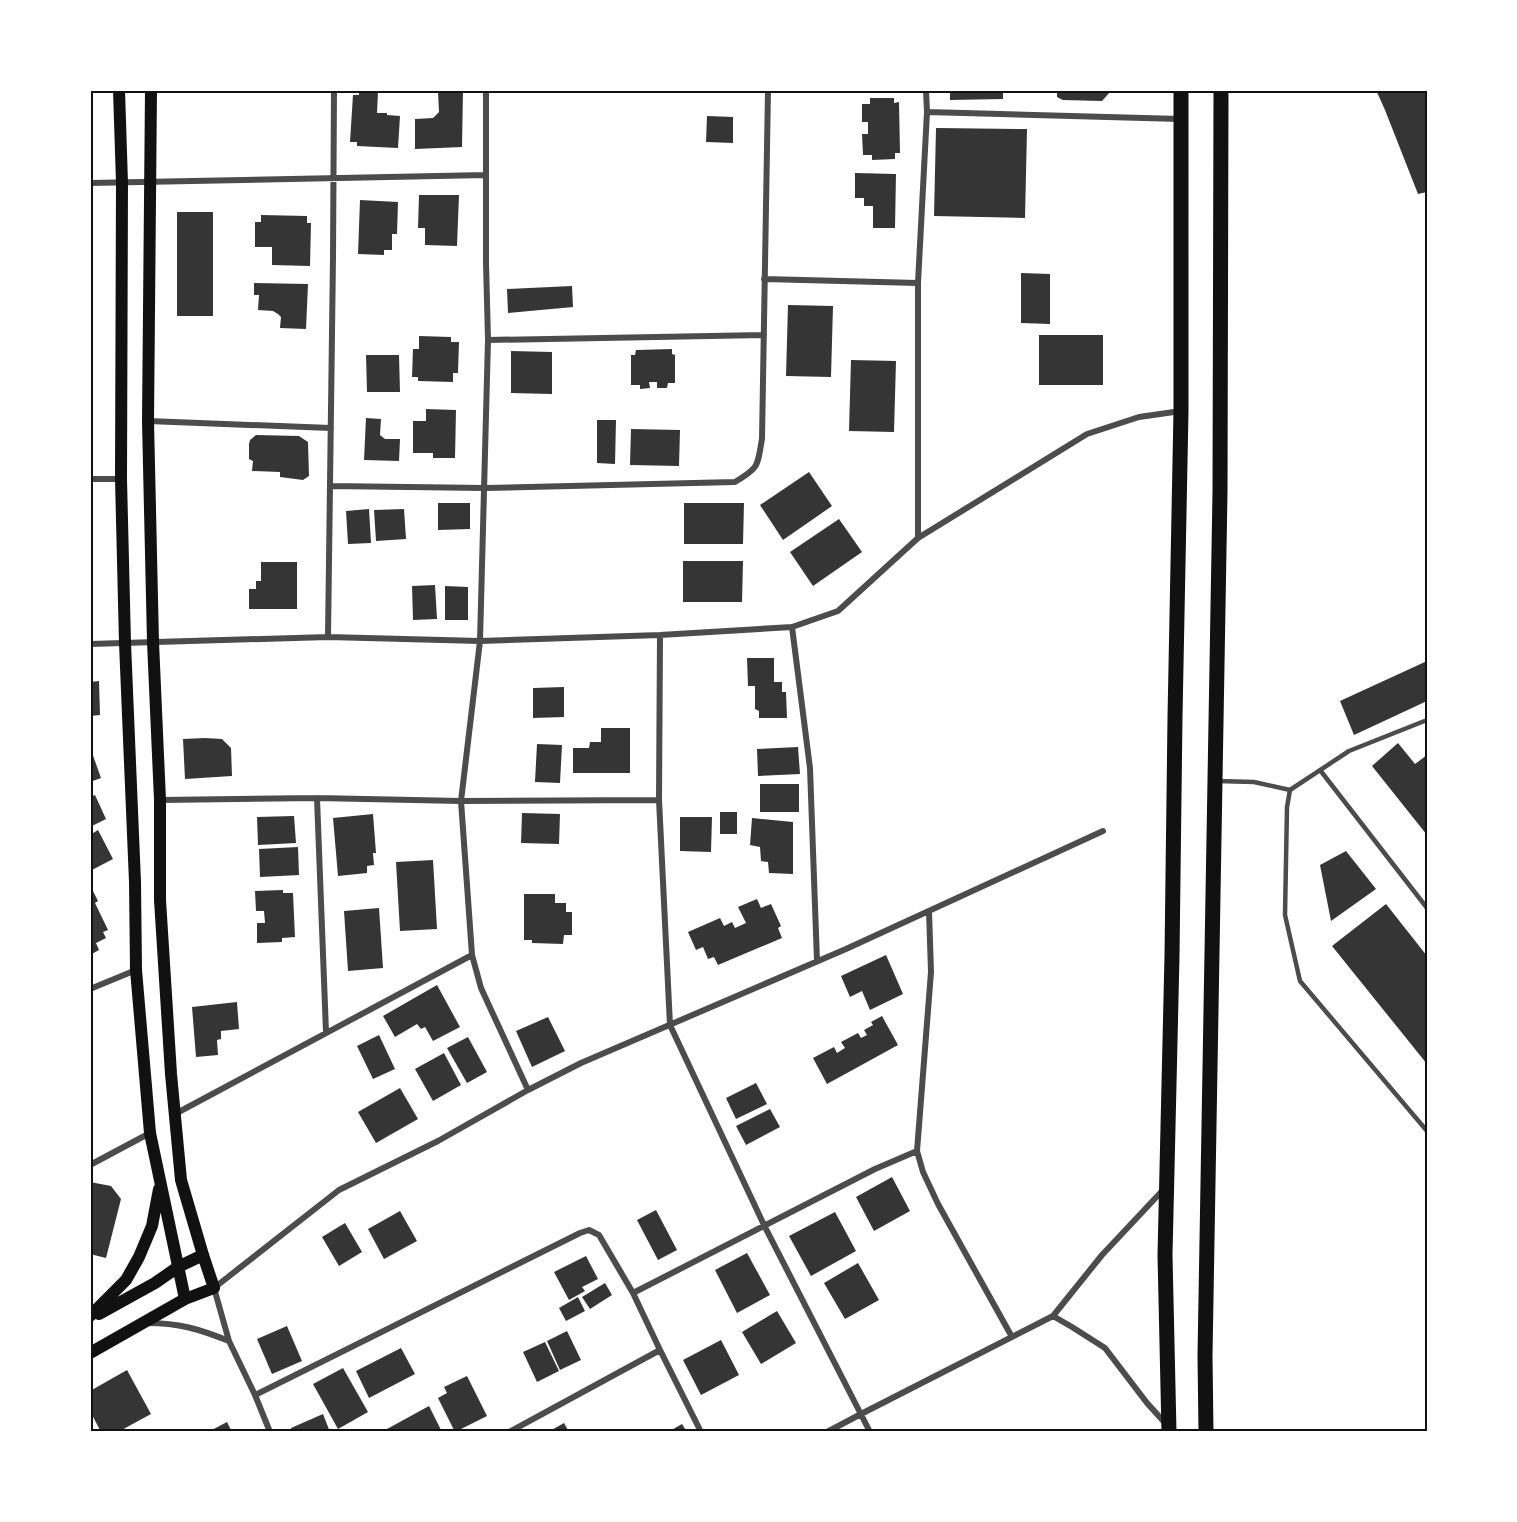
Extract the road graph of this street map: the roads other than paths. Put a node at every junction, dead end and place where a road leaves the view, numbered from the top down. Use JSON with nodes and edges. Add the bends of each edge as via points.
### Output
{"nodes":[{"id":1,"x":119,"y":90,"type":"edge"},
{"id":2,"x":151,"y":90,"type":"edge"},
{"id":3,"x":334,"y":90,"type":"edge"},
{"id":4,"x":486,"y":90,"type":"edge"},
{"id":5,"x":768,"y":90,"type":"edge"},
{"id":6,"x":926,"y":90,"type":"edge"},
{"id":7,"x":1181,"y":90,"type":"edge"},
{"id":8,"x":1221,"y":90,"type":"edge"},
{"id":9,"x":927,"y":112,"type":"junction"},
{"id":10,"x":1181,"y":118,"type":"junction"},
{"id":11,"x":486,"y":175,"type":"junction"},
{"id":12,"x":333,"y":179,"type":"junction"},
{"id":13,"x":151,"y":181,"type":"junction"},
{"id":14,"x":90,"y":183,"type":"edge"},
{"id":15,"x":122,"y":183,"type":"junction"},
{"id":16,"x":764,"y":279,"type":"junction"},
{"id":17,"x":918,"y":283,"type":"junction"},
{"id":18,"x":764,"y":335,"type":"junction"},
{"id":19,"x":488,"y":340,"type":"junction"},
{"id":20,"x":1181,"y":411,"type":"junction"},
{"id":21,"x":148,"y":421,"type":"junction"},
{"id":22,"x":331,"y":428,"type":"junction"},
{"id":23,"x":90,"y":479,"type":"edge"},
{"id":24,"x":121,"y":479,"type":"junction"},
{"id":25,"x":330,"y":486,"type":"junction"},
{"id":26,"x":485,"y":488,"type":"junction"},
{"id":27,"x":918,"y":538,"type":"junction"},
{"id":28,"x":792,"y":627,"type":"junction"},
{"id":29,"x":660,"y":635,"type":"junction"},
{"id":30,"x":327,"y":637,"type":"junction"},
{"id":31,"x":480,"y":641,"type":"junction"},
{"id":32,"x":153,"y":642,"type":"junction"},
{"id":33,"x":124,"y":643,"type":"junction"},
{"id":34,"x":90,"y":644,"type":"edge"},
{"id":35,"x":1427,"y":720,"type":"edge"},
{"id":36,"x":1320,"y":770,"type":"junction"},
{"id":37,"x":1215,"y":781,"type":"junction"},
{"id":38,"x":1290,"y":790,"type":"junction"},
{"id":39,"x":316,"y":798,"type":"junction"},
{"id":40,"x":160,"y":800,"type":"junction"},
{"id":41,"x":659,"y":800,"type":"junction"},
{"id":42,"x":461,"y":801,"type":"junction"},
{"id":43,"x":1103,"y":831,"type":"dead end"},
{"id":44,"x":1427,"y":908,"type":"edge"},
{"id":45,"x":928,"y":911,"type":"junction"},
{"id":46,"x":472,"y":955,"type":"junction"},
{"id":47,"x":817,"y":961,"type":"junction"},
{"id":48,"x":136,"y":970,"type":"junction"},
{"id":49,"x":90,"y":989,"type":"edge"},
{"id":50,"x":670,"y":1025,"type":"junction"},
{"id":51,"x":326,"y":1032,"type":"junction"},
{"id":52,"x":528,"y":1090,"type":"junction"},
{"id":53,"x":175,"y":1114,"type":"junction"},
{"id":54,"x":1427,"y":1131,"type":"edge"},
{"id":55,"x":150,"y":1132,"type":"junction"},
{"id":56,"x":917,"y":1151,"type":"junction"},
{"id":57,"x":90,"y":1165,"type":"edge"},
{"id":58,"x":160,"y":1182,"type":"junction"},
{"id":59,"x":1167,"y":1185,"type":"junction"},
{"id":60,"x":764,"y":1225,"type":"junction"},
{"id":61,"x":203,"y":1255,"type":"junction"},
{"id":62,"x":178,"y":1267,"type":"junction"},
{"id":63,"x":214,"y":1288,"type":"junction"},
{"id":64,"x":633,"y":1293,"type":"junction"},
{"id":65,"x":185,"y":1299,"type":"junction"},
{"id":66,"x":1053,"y":1316,"type":"junction"},
{"id":67,"x":90,"y":1317,"type":"edge"},
{"id":68,"x":143,"y":1323,"type":"junction"},
{"id":69,"x":1012,"y":1337,"type":"junction"},
{"id":70,"x":229,"y":1341,"type":"junction"},
{"id":71,"x":660,"y":1350,"type":"junction"},
{"id":72,"x":90,"y":1353,"type":"edge"},
{"id":73,"x":255,"y":1395,"type":"junction"},
{"id":74,"x":861,"y":1414,"type":"junction"},
{"id":75,"x":1169,"y":1429,"type":"edge"},
{"id":76,"x":270,"y":1432,"type":"edge"},
{"id":77,"x":509,"y":1432,"type":"edge"},
{"id":78,"x":702,"y":1432,"type":"edge"},
{"id":79,"x":827,"y":1432,"type":"edge"},
{"id":80,"x":870,"y":1432,"type":"edge"},
{"id":81,"x":1206,"y":1432,"type":"edge"}],
"edges":[{"from":1,"to":15,"type":"main road"},
{"from":2,"to":13,"type":"main road"},
{"from":3,"to":12,"type":"street"},
{"from":4,"to":11,"type":"street"},
{"from":5,"to":16,"type":"street"},
{"from":6,"to":9,"type":"street"},
{"from":7,"to":10,"type":"highway"},
{"from":8,"to":37,"type":"highway"},
{"from":9,"to":10,"type":"street"},
{"from":9,"to":17,"type":"street"},
{"from":10,"to":20,"type":"highway"},
{"from":11,"to":12,"type":"street"},
{"from":11,"to":19,"type":"street"},
{"from":12,"to":13,"type":"street"},
{"from":12,"to":22,"type":"street"},
{"from":13,"to":15,"type":"street"},
{"from":13,"to":21,"type":"main road"},
{"from":14,"to":15,"type":"street"},
{"from":15,"to":24,"type":"main road"},
{"from":16,"to":17,"type":"street"},
{"from":16,"to":18,"type":"street"},
{"from":17,"to":27,"type":"street"},
{"from":18,"to":19,"type":"street"},
{"from":18,"to":26,"type":"street","via":[[762,438],[757,466],[735,482]]},
{"from":19,"to":26,"type":"street"},
{"from":20,"to":27,"type":"street","via":[[1139,417],[1087,434]]},
{"from":20,"to":59,"type":"highway"},
{"from":21,"to":22,"type":"street"},
{"from":21,"to":32,"type":"main road"},
{"from":22,"to":25,"type":"street"},
{"from":23,"to":24,"type":"street"},
{"from":24,"to":33,"type":"main road"},
{"from":25,"to":26,"type":"street"},
{"from":25,"to":30,"type":"street"},
{"from":26,"to":31,"type":"street"},
{"from":27,"to":28,"type":"street","via":[[838,610]]},
{"from":28,"to":29,"type":"street"},
{"from":28,"to":47,"type":"street","via":[[810,768]]},
{"from":29,"to":31,"type":"street"},
{"from":29,"to":41,"type":"street"},
{"from":30,"to":31,"type":"street"},
{"from":30,"to":32,"type":"street"},
{"from":31,"to":42,"type":"street"},
{"from":32,"to":33,"type":"street"},
{"from":32,"to":40,"type":"main road"},
{"from":33,"to":34,"type":"street"},
{"from":33,"to":48,"type":"main road"},
{"from":35,"to":36,"type":"lane","via":[[1349,751]]},
{"from":36,"to":38,"type":"lane"},
{"from":36,"to":44,"type":"lane"},
{"from":37,"to":38,"type":"lane","via":[[1254,782]]},
{"from":37,"to":81,"type":"highway"},
{"from":38,"to":54,"type":"lane","via":[[1285,915],[1300,981]]},
{"from":39,"to":40,"type":"street"},
{"from":39,"to":42,"type":"street"},
{"from":39,"to":51,"type":"street"},
{"from":40,"to":53,"type":"main road","via":[[160,900]]},
{"from":41,"to":42,"type":"street"},
{"from":41,"to":50,"type":"street"},
{"from":42,"to":46,"type":"street"},
{"from":43,"to":45,"type":"street"},
{"from":45,"to":47,"type":"street"},
{"from":45,"to":56,"type":"street","via":[[931,972]]},
{"from":46,"to":51,"type":"street"},
{"from":46,"to":52,"type":"street","via":[[480,988]]},
{"from":47,"to":50,"type":"street"},
{"from":48,"to":49,"type":"street"},
{"from":48,"to":55,"type":"main road"},
{"from":50,"to":52,"type":"street"},
{"from":50,"to":60,"type":"street"},
{"from":51,"to":53,"type":"street"},
{"from":52,"to":63,"type":"street","via":[[339,1190]]},
{"from":53,"to":61,"type":"main road","via":[[181,1180]]},
{"from":55,"to":57,"type":"street"},
{"from":55,"to":58,"type":"main road"},
{"from":56,"to":60,"type":"street"},
{"from":56,"to":69,"type":"street","via":[[938,1204]]},
{"from":58,"to":62,"type":"main road"},
{"from":58,"to":67,"type":"main road","via":[[152,1226],[139,1257],[126,1280]]},
{"from":59,"to":66,"type":"street","via":[[1102,1255]]},
{"from":59,"to":75,"type":"highway"},
{"from":60,"to":64,"type":"street"},
{"from":60,"to":74,"type":"street"},
{"from":61,"to":62,"type":"main road"},
{"from":61,"to":63,"type":"main road"},
{"from":62,"to":65,"type":"main road"},
{"from":62,"to":67,"type":"main road"},
{"from":63,"to":65,"type":"main road"},
{"from":63,"to":70,"type":"street"},
{"from":64,"to":71,"type":"street"},
{"from":64,"to":73,"type":"street","via":[[599,1235],[589,1230]]},
{"from":65,"to":68,"type":"main road"},
{"from":66,"to":69,"type":"street"},
{"from":66,"to":75,"type":"street","via":[[1105,1348]]},
{"from":68,"to":70,"type":"street","via":[[198,1329]]},
{"from":68,"to":72,"type":"main road"},
{"from":69,"to":74,"type":"street"},
{"from":70,"to":73,"type":"street"},
{"from":71,"to":77,"type":"street"},
{"from":71,"to":78,"type":"street"},
{"from":73,"to":76,"type":"street"},
{"from":74,"to":79,"type":"street"},
{"from":74,"to":80,"type":"street"}]}
